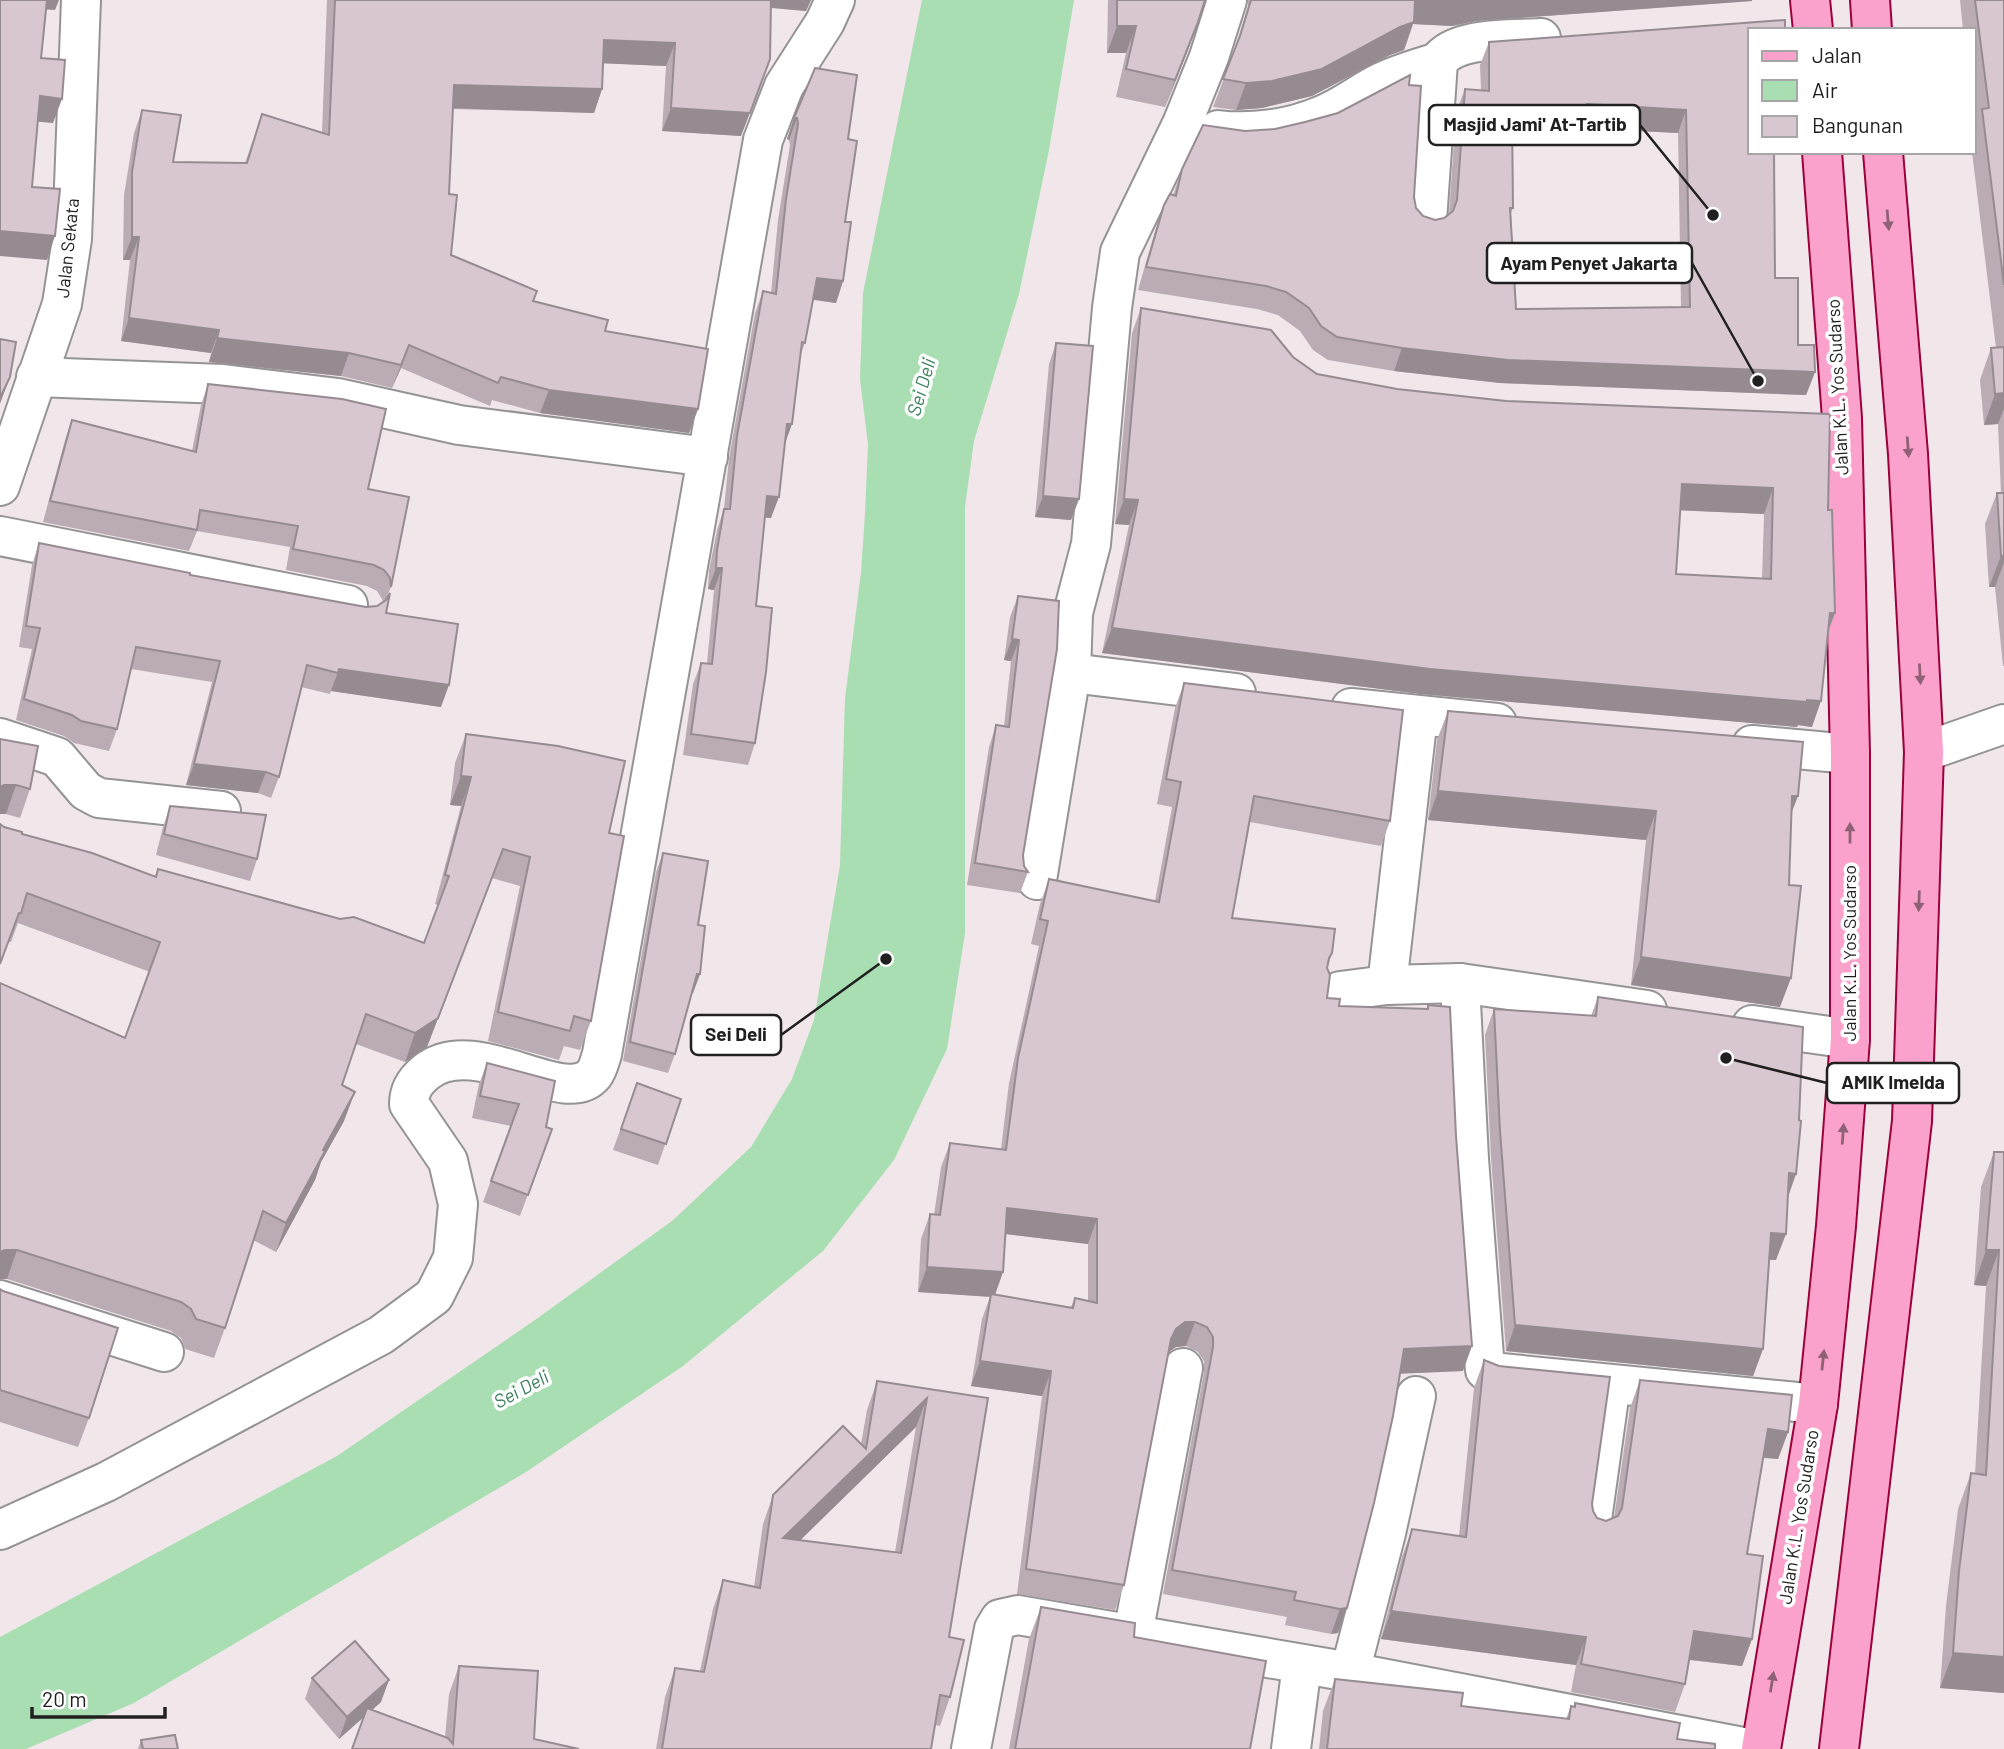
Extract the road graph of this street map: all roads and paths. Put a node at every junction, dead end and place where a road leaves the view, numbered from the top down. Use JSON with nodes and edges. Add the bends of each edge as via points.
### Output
{"nodes":[{"id":1,"x":81,"y":0,"type":"edge"},
{"id":2,"x":835,"y":0,"type":"edge"},
{"id":3,"x":1227,"y":0,"type":"edge"},
{"id":4,"x":1870,"y":0,"type":"edge"},
{"id":5,"x":1872,"y":28,"type":"edge"},
{"id":6,"x":1575,"y":36,"type":"edge"},
{"id":7,"x":1438,"y":62,"type":"junction"},
{"id":8,"x":1182,"y":124,"type":"junction"},
{"id":9,"x":1822,"y":154,"type":"edge"},
{"id":10,"x":1883,"y":154,"type":"edge"},
{"id":11,"x":1427,"y":221,"type":"edge"},
{"id":12,"x":36,"y":377,"type":"junction"},
{"id":13,"x":1801,"y":417,"type":"edge"},
{"id":14,"x":1842,"y":418,"type":"junction"},
{"id":15,"x":708,"y":457,"type":"junction"},
{"id":16,"x":0,"y":486,"type":"edge"},
{"id":17,"x":0,"y":536,"type":"edge"},
{"id":18,"x":362,"y":607,"type":"edge"},
{"id":19,"x":1071,"y":673,"type":"junction"},
{"id":20,"x":1265,"y":697,"type":"edge"},
{"id":21,"x":1321,"y":704,"type":"edge"},
{"id":22,"x":1418,"y":716,"type":"junction"},
{"id":23,"x":2004,"y":724,"type":"edge"},
{"id":24,"x":1529,"y":726,"type":"edge"},
{"id":25,"x":0,"y":738,"type":"edge"},
{"id":26,"x":1724,"y":743,"type":"edge"},
{"id":27,"x":1924,"y":752,"type":"junction"},
{"id":28,"x":1850,"y":754,"type":"junction"},
{"id":29,"x":256,"y":815,"type":"edge"},
{"id":30,"x":1037,"y":880,"type":"dead end"},
{"id":31,"x":1460,"y":983,"type":"junction"},
{"id":32,"x":1387,"y":985,"type":"junction"},
{"id":33,"x":1340,"y":991,"type":"dead end"},
{"id":34,"x":1675,"y":1014,"type":"edge"},
{"id":35,"x":1716,"y":1020,"type":"edge"},
{"id":36,"x":1850,"y":1039,"type":"junction"},
{"id":37,"x":0,"y":1300,"type":"edge"},
{"id":38,"x":164,"y":1352,"type":"dead end"},
{"id":39,"x":1183,"y":1368,"type":"dead end"},
{"id":40,"x":1618,"y":1384,"type":"junction"},
{"id":41,"x":1416,"y":1396,"type":"dead end"},
{"id":42,"x":1818,"y":1404,"type":"junction"},
{"id":43,"x":0,"y":1530,"type":"edge"},
{"id":44,"x":1597,"y":1534,"type":"edge"},
{"id":45,"x":1133,"y":1634,"type":"junction"},
{"id":46,"x":1301,"y":1665,"type":"junction"},
{"id":47,"x":1350,"y":1672,"type":"junction"},
{"id":48,"x":971,"y":1749,"type":"edge"},
{"id":49,"x":1291,"y":1749,"type":"edge"},
{"id":50,"x":1753,"y":1749,"type":"edge"},
{"id":51,"x":1761,"y":1749,"type":"edge"},
{"id":52,"x":1839,"y":1749,"type":"edge"}],
"edges":[{"from":1,"to":12,"type":"street","name":"Jalan Sekata","via":[[72,239],[62,304]]},
{"from":2,"to":15,"type":"street","via":[[784,86],[763,140]]},
{"from":3,"to":8,"type":"street"},
{"from":4,"to":5,"type":"main road"},
{"from":6,"to":7,"type":"street","via":[[1465,45]]},
{"from":7,"to":8,"type":"street","via":[[1400,74],[1320,117],[1292,124],[1235,132]]},
{"from":7,"to":11,"type":"street"},
{"from":8,"to":19,"type":"street","via":[[1120,252],[1129,310],[1091,544],[1073,613]]},
{"from":9,"to":14,"type":"main road","name":"Jalan K.L. Yos Sudarso"},
{"from":10,"to":27,"type":"main road","one_way":true,"via":[[1908,454]]},
{"from":12,"to":15,"type":"street","via":[[223,384],[313,394],[459,425]]},
{"from":12,"to":16,"type":"street","name":"Jalan Sekata"},
{"from":13,"to":14,"type":"street"},
{"from":14,"to":28,"type":"main road","name":"Jalan K.L. Yos Sudarso"},
{"from":15,"to":43,"type":"street","via":[[595,1073],[576,1084],[554,1082],[483,1060],[454,1059],[435,1065],[417,1080],[409,1095],[409,1104],[448,1161],[458,1204],[453,1258],[434,1296],[381,1335],[106,1482]]},
{"from":17,"to":18,"type":"street"},
{"from":19,"to":20,"type":"street"},
{"from":19,"to":30,"type":"street"},
{"from":21,"to":22,"type":"street"},
{"from":22,"to":24,"type":"street"},
{"from":22,"to":32,"type":"street"},
{"from":23,"to":27,"type":"street"},
{"from":25,"to":29,"type":"street","via":[[57,757],[86,791],[99,798]]},
{"from":26,"to":28,"type":"street"},
{"from":27,"to":52,"type":"main road","one_way":true,"via":[[1912,1121]]},
{"from":36,"to":28,"type":"main road","name":"Jalan K.L. Yos Sudarso","one_way":true},
{"from":31,"to":32,"type":"street"},
{"from":31,"to":34,"type":"street"},
{"from":31,"to":40,"type":"street","via":[[1485,1370]]},
{"from":32,"to":33,"type":"street"},
{"from":35,"to":36,"type":"street"},
{"from":42,"to":36,"type":"main road","name":"Jalan K.L. Yos Sudarso","one_way":true},
{"from":37,"to":38,"type":"street"},
{"from":39,"to":45,"type":"street"},
{"from":40,"to":42,"type":"street"},
{"from":40,"to":44,"type":"lane"},
{"from":41,"to":47,"type":"street"},
{"from":51,"to":42,"type":"main road","name":"Jalan K.L. Yos Sudarso","one_way":true},
{"from":45,"to":46,"type":"street"},
{"from":45,"to":48,"type":"street","via":[[1018,1615],[1000,1619],[994,1629]]},
{"from":46,"to":47,"type":"street"},
{"from":46,"to":49,"type":"street"},
{"from":47,"to":50,"type":"street"}]}
